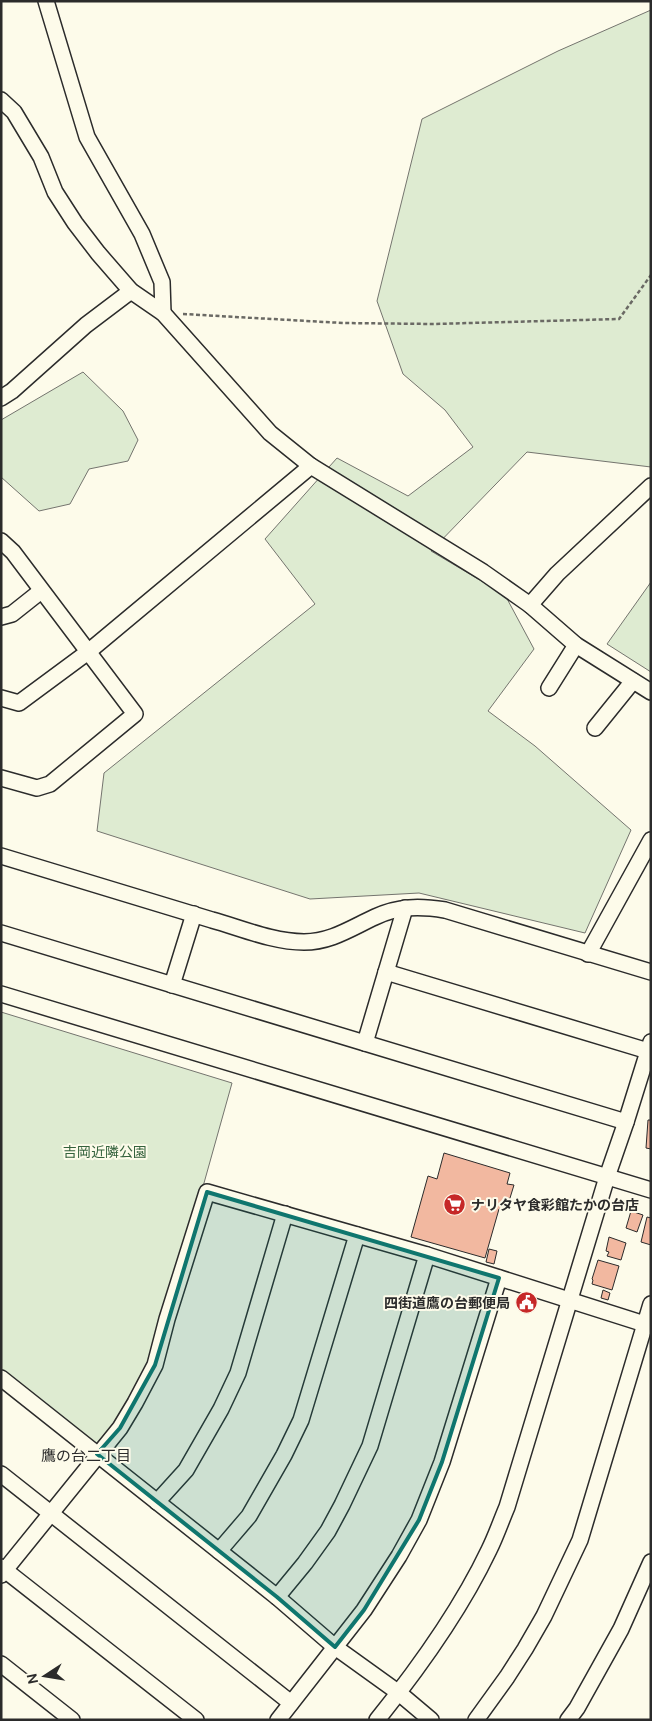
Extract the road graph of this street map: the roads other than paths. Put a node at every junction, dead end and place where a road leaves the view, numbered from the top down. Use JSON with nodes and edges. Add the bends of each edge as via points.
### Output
{"nodes":[{"id":1,"x":46,"y":1,"type":"edge"},
{"id":2,"x":1,"y":100,"type":"edge"},
{"id":3,"x":131,"y":291,"type":"junction"},
{"id":4,"x":163,"y":313,"type":"junction"},
{"id":5,"x":1,"y":398,"type":"edge"},
{"id":6,"x":311,"y":466,"type":"junction"},
{"id":7,"x":651,"y":486,"type":"edge"},
{"id":8,"x":1,"y":541,"type":"edge"},
{"id":9,"x":41,"y":591,"type":"junction"},
{"id":10,"x":530,"y":605,"type":"junction"},
{"id":11,"x":1,"y":618,"type":"edge"},
{"id":12,"x":576,"y":645,"type":"junction"},
{"id":13,"x":88,"y":652,"type":"junction"},
{"id":14,"x":633,"y":682,"type":"junction"},
{"id":15,"x":549,"y":688,"type":"dead end"},
{"id":16,"x":651,"y":692,"type":"edge"},
{"id":17,"x":1,"y":698,"type":"edge"},
{"id":18,"x":595,"y":728,"type":"dead end"},
{"id":19,"x":1,"y":778,"type":"edge"},
{"id":20,"x":651,"y":840,"type":"edge"},
{"id":21,"x":1,"y":856,"type":"edge"},
{"id":22,"x":405,"y":908,"type":"junction"},
{"id":23,"x":194,"y":914,"type":"junction"},
{"id":24,"x":1,"y":933,"type":"edge"},
{"id":25,"x":588,"y":954,"type":"junction"},
{"id":26,"x":386,"y":972,"type":"junction"},
{"id":27,"x":651,"y":972,"type":"edge"},
{"id":28,"x":172,"y":985,"type":"junction"},
{"id":29,"x":1,"y":994,"type":"edge"},
{"id":30,"x":365,"y":1044,"type":"junction"},
{"id":31,"x":649,"y":1046,"type":"edge"},
{"id":32,"x":626,"y":1122,"type":"junction"},
{"id":33,"x":607,"y":1176,"type":"junction"},
{"id":34,"x":651,"y":1190,"type":"edge"},
{"id":35,"x":285,"y":1214,"type":"junction"},
{"id":36,"x":357,"y":1235,"type":"junction"},
{"id":37,"x":427,"y":1255,"type":"junction"},
{"id":38,"x":499,"y":1278,"type":"junction"},
{"id":39,"x":570,"y":1300,"type":"junction"},
{"id":40,"x":651,"y":1304,"type":"edge"},
{"id":41,"x":648,"y":1325,"type":"edge"},
{"id":42,"x":1,"y":1378,"type":"edge"},
{"id":43,"x":97,"y":1454,"type":"junction"},
{"id":44,"x":1,"y":1474,"type":"edge"},
{"id":45,"x":157,"y":1502,"type":"junction"},
{"id":46,"x":51,"y":1513,"type":"junction"},
{"id":47,"x":220,"y":1551,"type":"junction"},
{"id":48,"x":651,"y":1562,"type":"edge"},
{"id":49,"x":3,"y":1571,"type":"edge"},
{"id":50,"x":277,"y":1597,"type":"junction"},
{"id":51,"x":335,"y":1647,"type":"junction"},
{"id":52,"x":1,"y":1664,"type":"edge"},
{"id":53,"x":399,"y":1693,"type":"junction"},
{"id":54,"x":291,"y":1703,"type":"junction"},
{"id":55,"x":72,"y":1720,"type":"edge"},
{"id":56,"x":196,"y":1720,"type":"edge"},
{"id":57,"x":278,"y":1720,"type":"edge"},
{"id":58,"x":377,"y":1720,"type":"edge"},
{"id":59,"x":431,"y":1720,"type":"edge"},
{"id":60,"x":476,"y":1720,"type":"edge"},
{"id":61,"x":568,"y":1720,"type":"edge"}],
"edges":[{"from":1,"to":4,"type":"street","via":[[87,137],[142,234],[162,282]]},
{"from":2,"to":3,"type":"street","via":[[14,112],[40,157],[55,192],[75,223]]},
{"from":3,"to":4,"type":"street"},
{"from":3,"to":5,"type":"street"},
{"from":4,"to":6,"type":"street","via":[[270,433]]},
{"from":6,"to":10,"type":"street","via":[[483,572]]},
{"from":6,"to":13,"type":"street"},
{"from":7,"to":10,"type":"street","via":[[557,574]]},
{"from":8,"to":9,"type":"street"},
{"from":9,"to":11,"type":"street","via":[[12,614]]},
{"from":9,"to":13,"type":"street"},
{"from":10,"to":12,"type":"street"},
{"from":12,"to":14,"type":"street"},
{"from":12,"to":15,"type":"street"},
{"from":13,"to":17,"type":"street","via":[[19,703]]},
{"from":13,"to":19,"type":"street","via":[[134,714],[50,784],[37,788]]},
{"from":14,"to":16,"type":"street"},
{"from":14,"to":18,"type":"street"},
{"from":20,"to":25,"type":"street"},
{"from":21,"to":23,"type":"street"},
{"from":22,"to":23,"type":"street","via":[[375,917],[340,935],[306,942],[278,939]]},
{"from":22,"to":25,"type":"street","via":[[445,910]]},
{"from":22,"to":26,"type":"street"},
{"from":23,"to":28,"type":"street"},
{"from":24,"to":28,"type":"street"},
{"from":25,"to":27,"type":"street"},
{"from":26,"to":30,"type":"street"},
{"from":26,"to":31,"type":"street"},
{"from":28,"to":30,"type":"street"},
{"from":29,"to":33,"type":"street"},
{"from":30,"to":32,"type":"street"},
{"from":31,"to":32,"type":"street"},
{"from":32,"to":33,"type":"street"},
{"from":33,"to":34,"type":"street"},
{"from":33,"to":39,"type":"street"},
{"from":35,"to":36,"type":"street"},
{"from":35,"to":43,"type":"street","via":[[207,1192],[155,1365],[125,1420]]},
{"from":35,"to":45,"type":"street","via":[[238,1373],[186,1470]]},
{"from":36,"to":37,"type":"street"},
{"from":36,"to":47,"type":"street","via":[[301,1420],[249,1516]]},
{"from":37,"to":38,"type":"street"},
{"from":37,"to":50,"type":"street","via":[[370,1446],[328,1531]]},
{"from":38,"to":39,"type":"street"},
{"from":38,"to":51,"type":"street","via":[[442,1462],[419,1520],[364,1610]]},
{"from":39,"to":41,"type":"street"},
{"from":39,"to":53,"type":"street","via":[[506,1507],[489,1550],[454,1612]]},
{"from":40,"to":41,"type":"street"},
{"from":41,"to":60,"type":"street","via":[[580,1540],[525,1649]]},
{"from":42,"to":43,"type":"street"},
{"from":43,"to":45,"type":"street"},
{"from":43,"to":46,"type":"street"},
{"from":44,"to":46,"type":"street"},
{"from":45,"to":47,"type":"street"},
{"from":46,"to":49,"type":"street"},
{"from":46,"to":54,"type":"street"},
{"from":47,"to":50,"type":"street"},
{"from":48,"to":61,"type":"street","via":[[621,1628]]},
{"from":49,"to":56,"type":"street"},
{"from":50,"to":51,"type":"street"},
{"from":51,"to":53,"type":"street"},
{"from":51,"to":54,"type":"street"},
{"from":52,"to":55,"type":"street"},
{"from":53,"to":58,"type":"street"},
{"from":53,"to":59,"type":"street"},
{"from":54,"to":57,"type":"street"}]}
